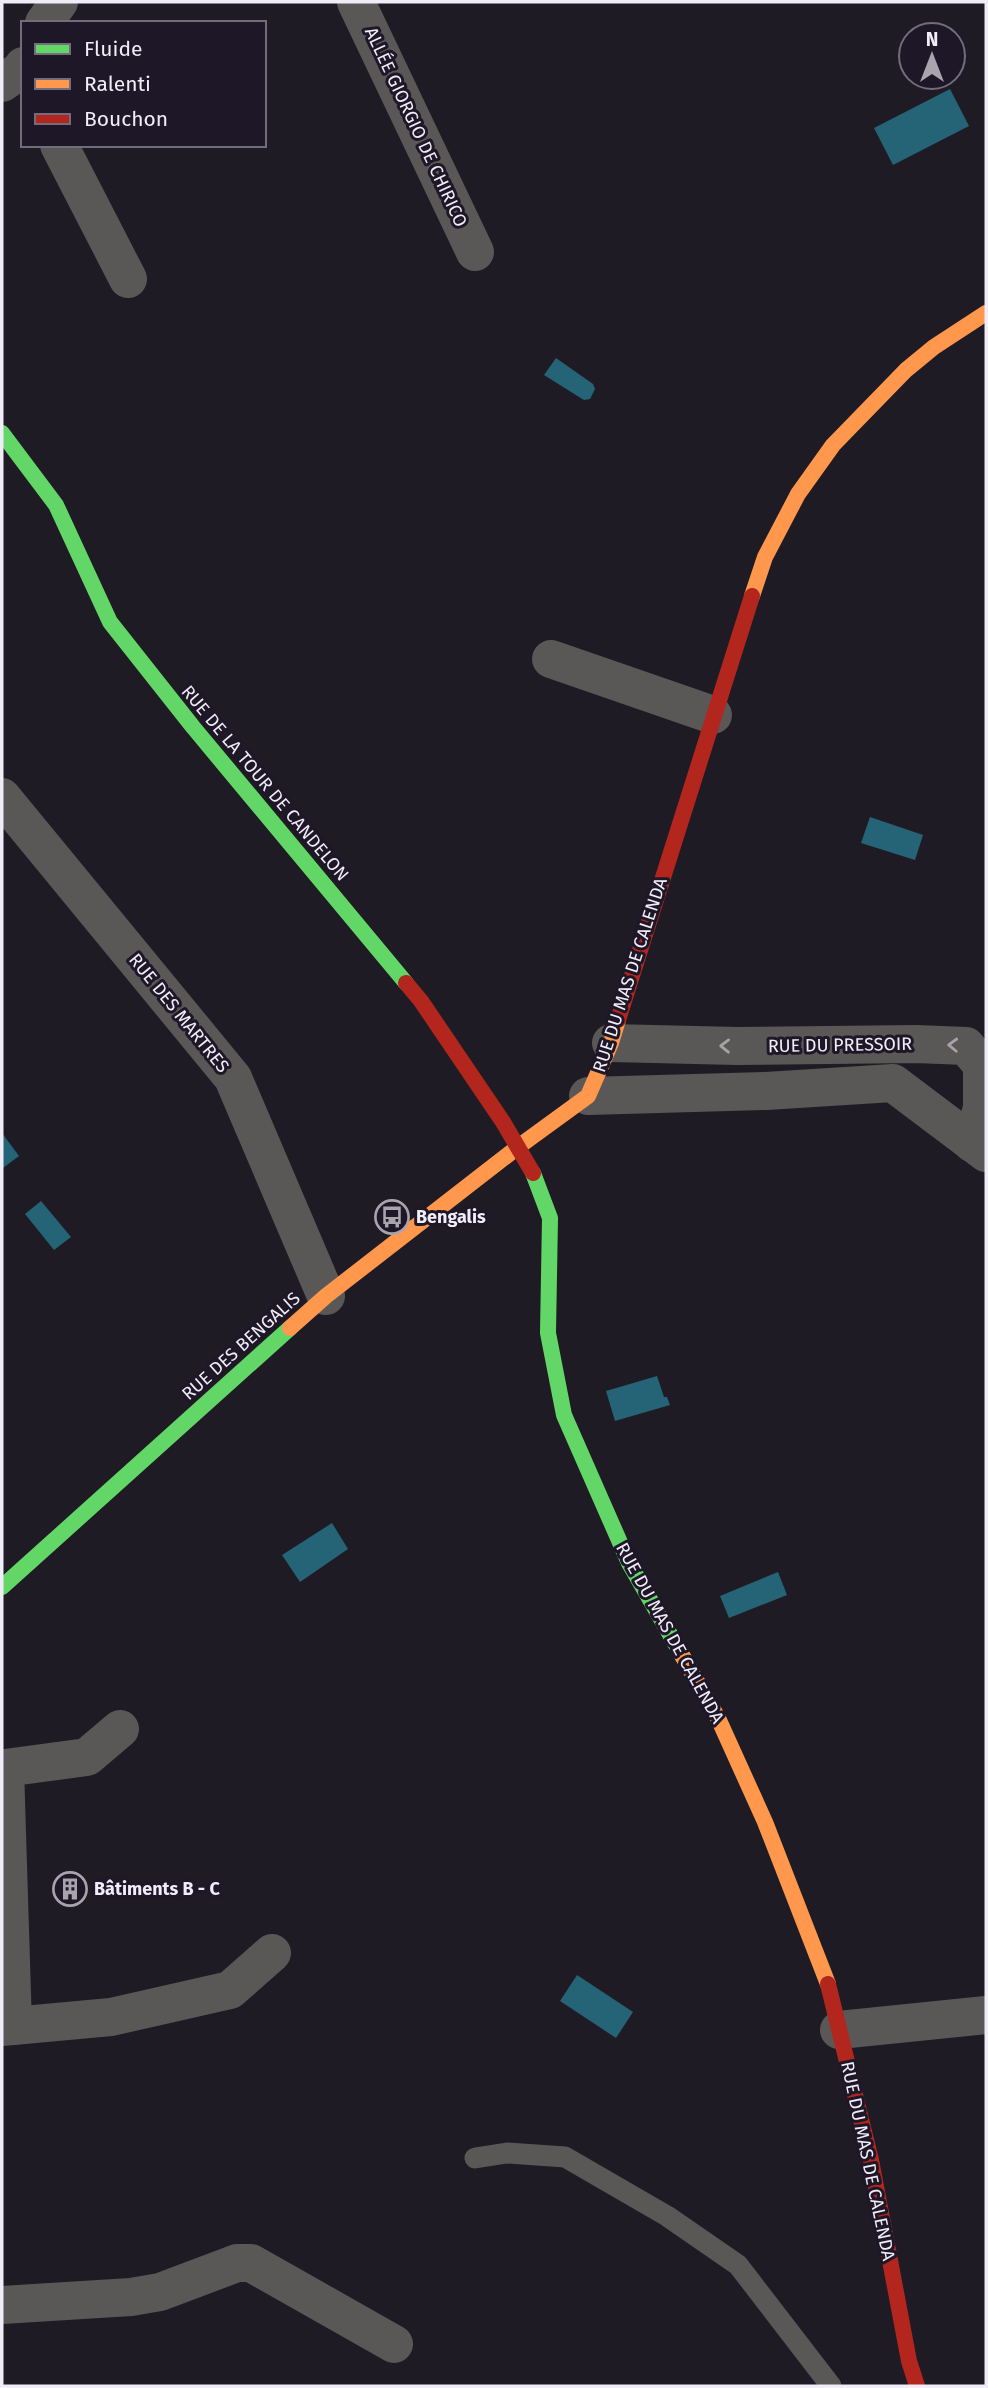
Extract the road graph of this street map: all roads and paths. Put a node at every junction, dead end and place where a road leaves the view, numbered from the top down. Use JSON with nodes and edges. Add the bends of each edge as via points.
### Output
{"nodes":[{"id":1,"x":59,"y":2,"type":"edge"},
{"id":2,"x":356,"y":2,"type":"edge"},
{"id":3,"x":45,"y":21,"type":"edge"},
{"id":4,"x":61,"y":147,"type":"edge"},
{"id":5,"x":475,"y":252,"type":"dead end"},
{"id":6,"x":128,"y":279,"type":"dead end"},
{"id":7,"x":986,"y":313,"type":"edge"},
{"id":8,"x":2,"y":433,"type":"edge"},
{"id":9,"x":551,"y":659,"type":"dead end"},
{"id":10,"x":713,"y":715,"type":"junction"},
{"id":11,"x":2,"y":797,"type":"edge"},
{"id":12,"x":611,"y":1043,"type":"junction"},
{"id":13,"x":588,"y":1096,"type":"junction"},
{"id":14,"x":518,"y":1147,"type":"junction"},
{"id":15,"x":979,"y":1148,"type":"edge"},
{"id":16,"x":326,"y":1296,"type":"junction"},
{"id":17,"x":2,"y":1587,"type":"edge"},
{"id":18,"x":120,"y":1729,"type":"dead end"},
{"id":19,"x":4,"y":1856,"type":"edge"},
{"id":20,"x":272,"y":1953,"type":"dead end"},
{"id":21,"x":986,"y":2015,"type":"edge"},
{"id":22,"x":7,"y":2027,"type":"edge"},
{"id":23,"x":839,"y":2030,"type":"junction"},
{"id":24,"x":475,"y":2158,"type":"dead end"},
{"id":25,"x":2,"y":2305,"type":"edge"},
{"id":26,"x":394,"y":2344,"type":"dead end"},
{"id":27,"x":831,"y":2386,"type":"edge"},
{"id":28,"x":917,"y":2386,"type":"edge"}],
"edges":[{"from":1,"to":3,"type":"street"},
{"from":2,"to":5,"type":"street","name":"ALLÉE GIORGIO DE CHIRICO"},
{"from":4,"to":6,"type":"street"},
{"from":7,"to":10,"type":"street","name":"RUE DU MAS DE CALENDA","via":[[906,370],[833,445],[798,494],[765,557]]},
{"from":8,"to":14,"type":"street","name":"RUE DE LA TOUR DE CANDELON","via":[[57,505],[110,622],[421,1001]]},
{"from":9,"to":10,"type":"street"},
{"from":10,"to":12,"type":"street","name":"RUE DU MAS DE CALENDA"},
{"from":11,"to":16,"type":"street","name":"RUE DES MARTRES","via":[[233,1078]]},
{"from":12,"to":13,"type":"street","name":"RUE DU MAS DE CALENDA"},
{"from":15,"to":12,"type":"street","name":"RUE DU PRESSOIR","one_way":true,"via":[[982,1065],[966,1046]]},
{"from":13,"to":14,"type":"street"},
{"from":13,"to":15,"type":"street","name":"RUE DU PRESSOIR","via":[[894,1083]]},
{"from":14,"to":16,"type":"street","name":"RUE DES BENGALIS"},
{"from":14,"to":23,"type":"street","name":"RUE DU MAS DE CALENDA","via":[[537,1180],[550,1218],[548,1333],[564,1415],[629,1563],[718,1718],[750,1788],[827,1981]]},
{"from":16,"to":17,"type":"street","name":"RUE DES BENGALIS"},
{"from":18,"to":19,"type":"street","via":[[87,1757],[5,1768]]},
{"from":19,"to":22,"type":"street"},
{"from":20,"to":22,"type":"street","via":[[230,1990],[111,2017]]},
{"from":21,"to":23,"type":"street"},
{"from":23,"to":28,"type":"street","name":"RUE DU MAS DE CALENDA","via":[[872,2160]]},
{"from":24,"to":27,"type":"lane","via":[[507,2152],[565,2157],[667,2216],[738,2265]]},
{"from":25,"to":26,"type":"street","via":[[131,2297],[160,2292],[237,2263],[251,2263]]}]}
